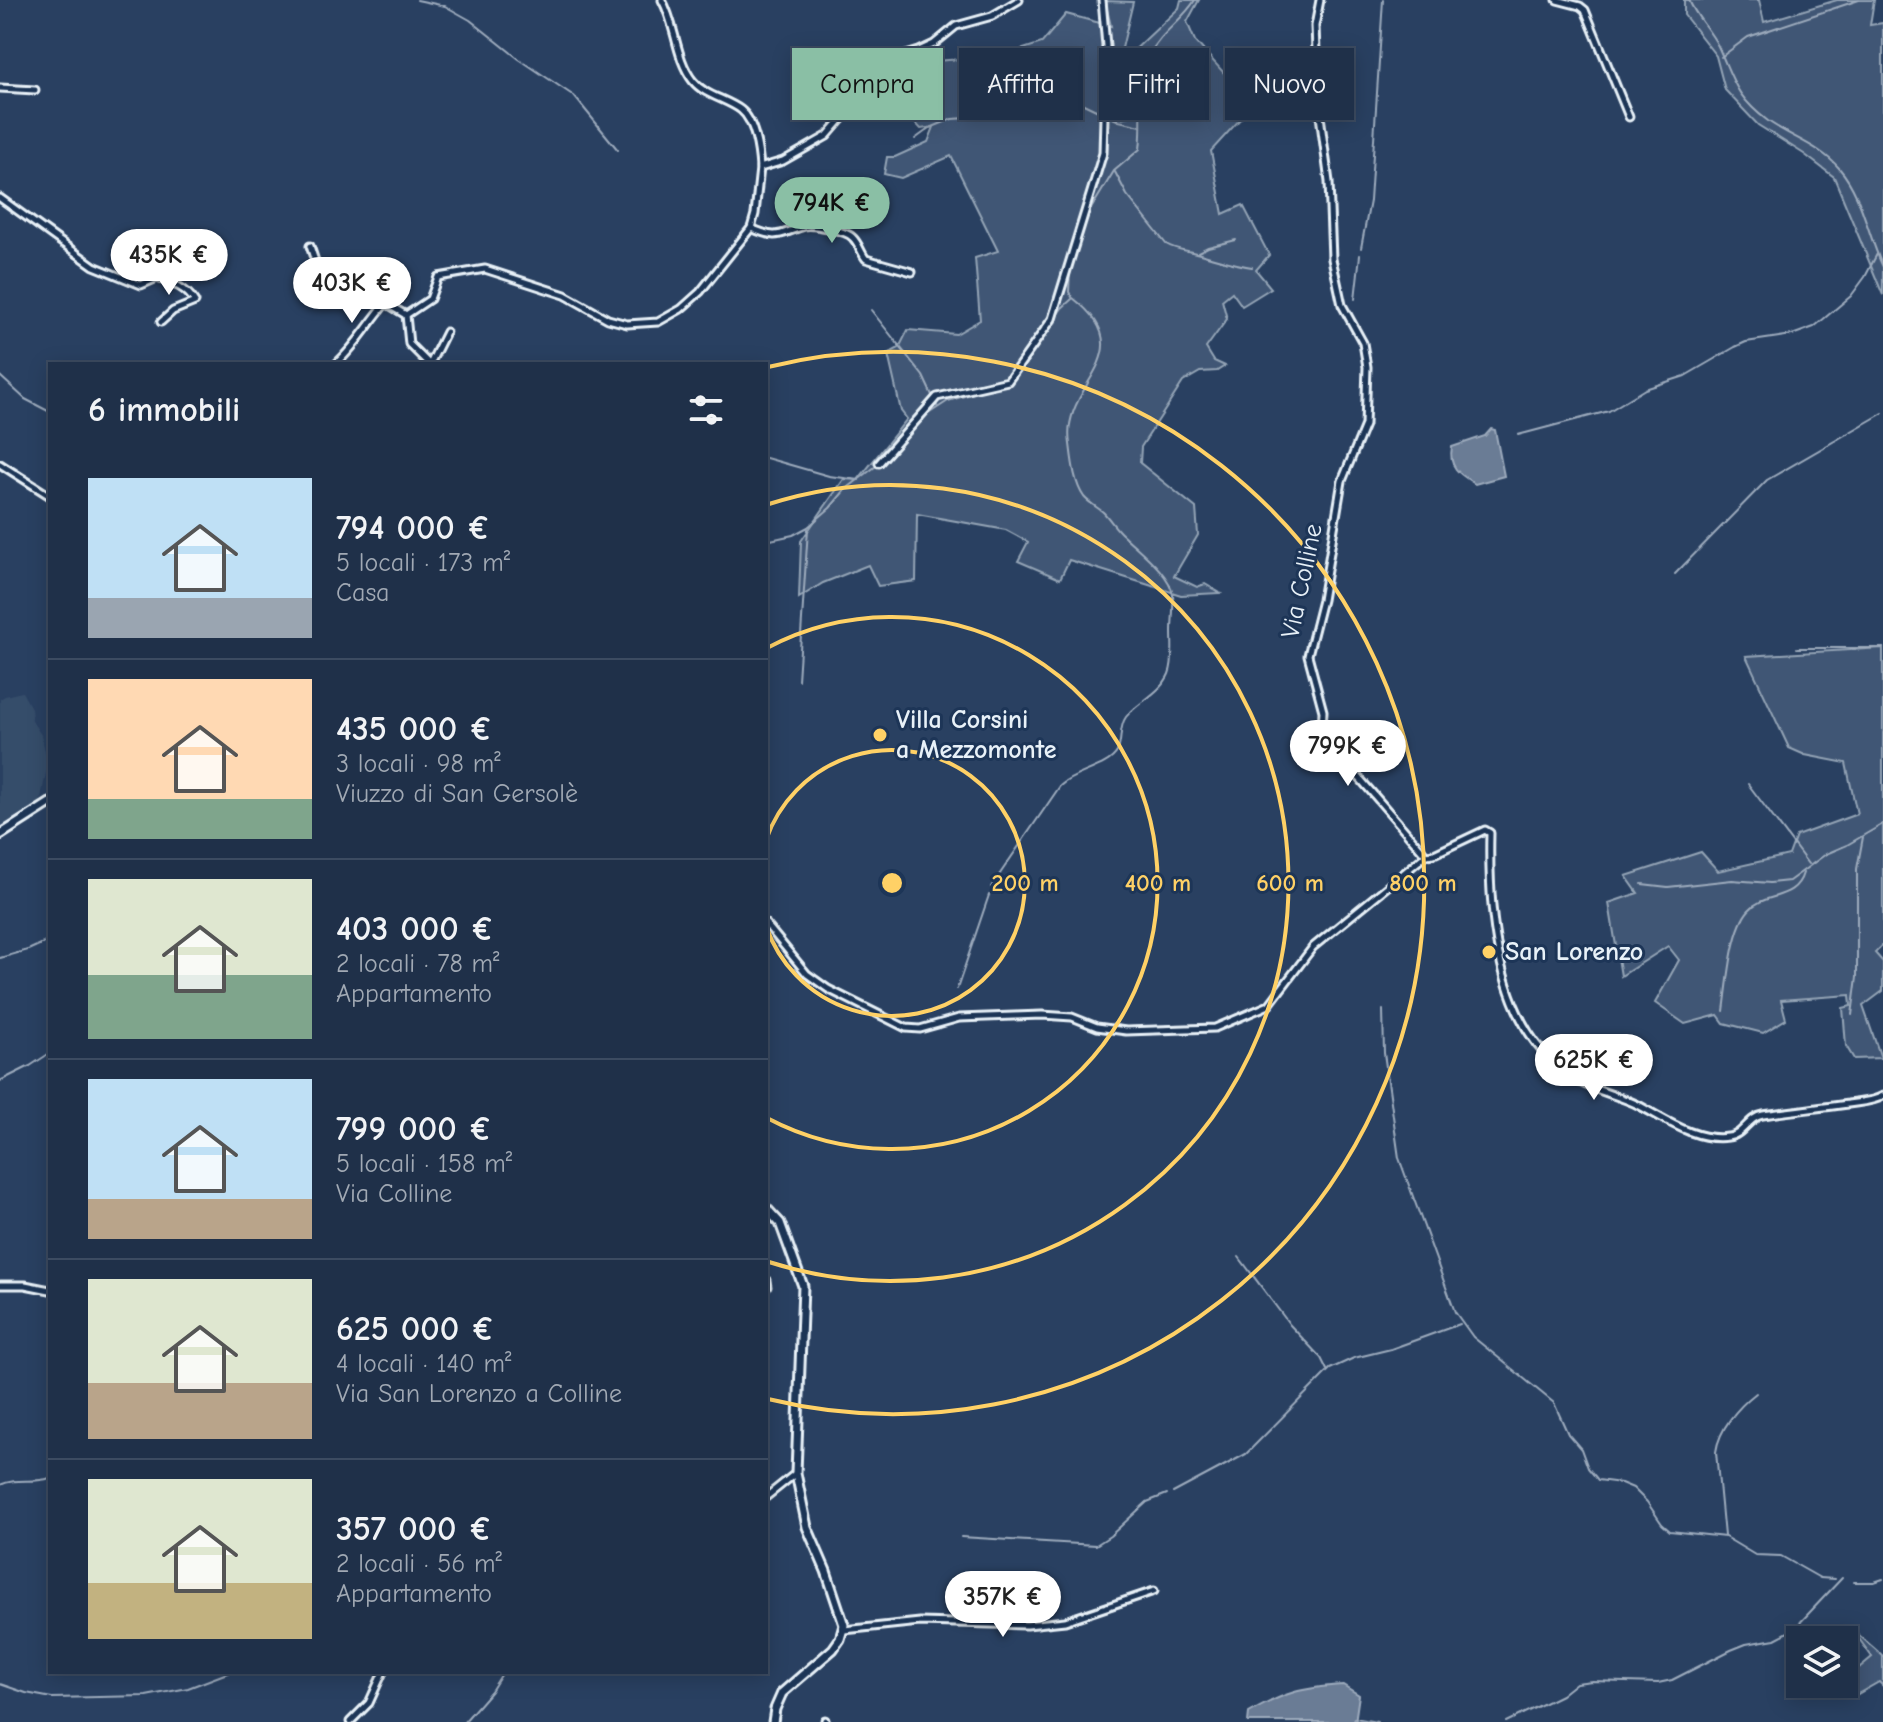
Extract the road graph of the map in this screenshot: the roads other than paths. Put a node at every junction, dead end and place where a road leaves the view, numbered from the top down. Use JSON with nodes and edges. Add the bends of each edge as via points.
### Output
{"nodes":[{"id":1,"x":662,"y":0,"type":"edge"},
{"id":2,"x":1019,"y":0,"type":"edge"},
{"id":3,"x":1102,"y":0,"type":"edge"},
{"id":4,"x":1320,"y":0,"type":"edge"},
{"id":5,"x":1557,"y":0,"type":"edge"},
{"id":6,"x":0,"y":88,"type":"edge"},
{"id":7,"x":35,"y":90,"type":"dead end"},
{"id":8,"x":1629,"y":117,"type":"dead end"},
{"id":9,"x":760,"y":168,"type":"junction"},
{"id":10,"x":0,"y":198,"type":"edge"},
{"id":11,"x":751,"y":228,"type":"junction"},
{"id":12,"x":310,"y":246,"type":"dead end"},
{"id":13,"x":912,"y":272,"type":"dead end"},
{"id":14,"x":386,"y":303,"type":"junction"},
{"id":15,"x":406,"y":315,"type":"junction"},
{"id":16,"x":161,"y":322,"type":"dead end"},
{"id":17,"x":446,"y":332,"type":"dead end"},
{"id":18,"x":338,"y":362,"type":"edge"},
{"id":19,"x":427,"y":362,"type":"edge"},
{"id":20,"x":430,"y":362,"type":"edge"},
{"id":21,"x":879,"y":463,"type":"dead end"},
{"id":22,"x":0,"y":464,"type":"edge"},
{"id":23,"x":48,"y":495,"type":"edge"},
{"id":24,"x":48,"y":804,"type":"edge"},
{"id":25,"x":0,"y":835,"type":"edge"},
{"id":26,"x":1426,"y":855,"type":"junction"},
{"id":27,"x":768,"y":926,"type":"edge"},
{"id":28,"x":1883,"y":1096,"type":"edge"},
{"id":29,"x":768,"y":1210,"type":"edge"},
{"id":30,"x":0,"y":1285,"type":"edge"},
{"id":31,"x":48,"y":1290,"type":"edge"},
{"id":32,"x":796,"y":1473,"type":"junction"},
{"id":33,"x":768,"y":1495,"type":"edge"},
{"id":34,"x":1154,"y":1591,"type":"dead end"},
{"id":35,"x":844,"y":1630,"type":"junction"},
{"id":36,"x":382,"y":1674,"type":"edge"},
{"id":37,"x":350,"y":1722,"type":"edge"},
{"id":38,"x":773,"y":1722,"type":"edge"}],
"edges":[{"from":1,"to":9,"type":"street","via":[[694,81],[746,117]]},
{"from":2,"to":9,"type":"street","via":[[992,16],[962,23],[919,51],[874,65],[861,77],[852,103],[827,136]]},
{"from":3,"to":21,"type":"street","via":[[1103,153],[1052,319],[1008,381],[937,397]]},
{"from":4,"to":26,"type":"street","name":"Via Colline","via":[[1315,26],[1318,101],[1332,259],[1342,305],[1363,343],[1367,367],[1365,425],[1342,481],[1308,655],[1323,711],[1322,729],[1330,744]]},
{"from":5,"to":8,"type":"street","via":[[1585,10]]},
{"from":6,"to":7,"type":"street"},
{"from":9,"to":11,"type":"street"},
{"from":10,"to":16,"type":"street","via":[[94,266],[141,285],[157,278],[175,283],[190,295],[195,302]]},
{"from":11,"to":13,"type":"street","via":[[771,235],[809,225],[847,233],[866,259]]},
{"from":11,"to":15,"type":"street","via":[[700,292],[658,322],[608,319],[565,295],[481,268],[438,277],[430,299]]},
{"from":12,"to":14,"type":"street","via":[[324,274],[348,291]]},
{"from":14,"to":15,"type":"street"},
{"from":14,"to":18,"type":"street"},
{"from":15,"to":19,"type":"street","via":[[409,344]]},
{"from":17,"to":20,"type":"street"},
{"from":22,"to":23,"type":"street"},
{"from":24,"to":25,"type":"main road"},
{"from":26,"to":27,"type":"street","via":[[1313,947],[1269,1005],[1198,1030],[1126,1031],[1042,1015],[959,1018],[906,1028],[807,974]]},
{"from":26,"to":28,"type":"street","via":[[1485,830],[1490,833],[1490,901],[1514,1009],[1550,1059],[1577,1080],[1689,1132],[1721,1137],[1736,1135],[1756,1117]]},
{"from":29,"to":32,"type":"main road","via":[[780,1223],[804,1294]]},
{"from":30,"to":31,"type":"street"},
{"from":32,"to":33,"type":"street"},
{"from":32,"to":35,"type":"main road","via":[[807,1527]]},
{"from":34,"to":35,"type":"street","via":[[1065,1621],[920,1622]]},
{"from":35,"to":38,"type":"main road","via":[[833,1649],[782,1693]]},
{"from":36,"to":37,"type":"street","via":[[369,1703]]}]}
